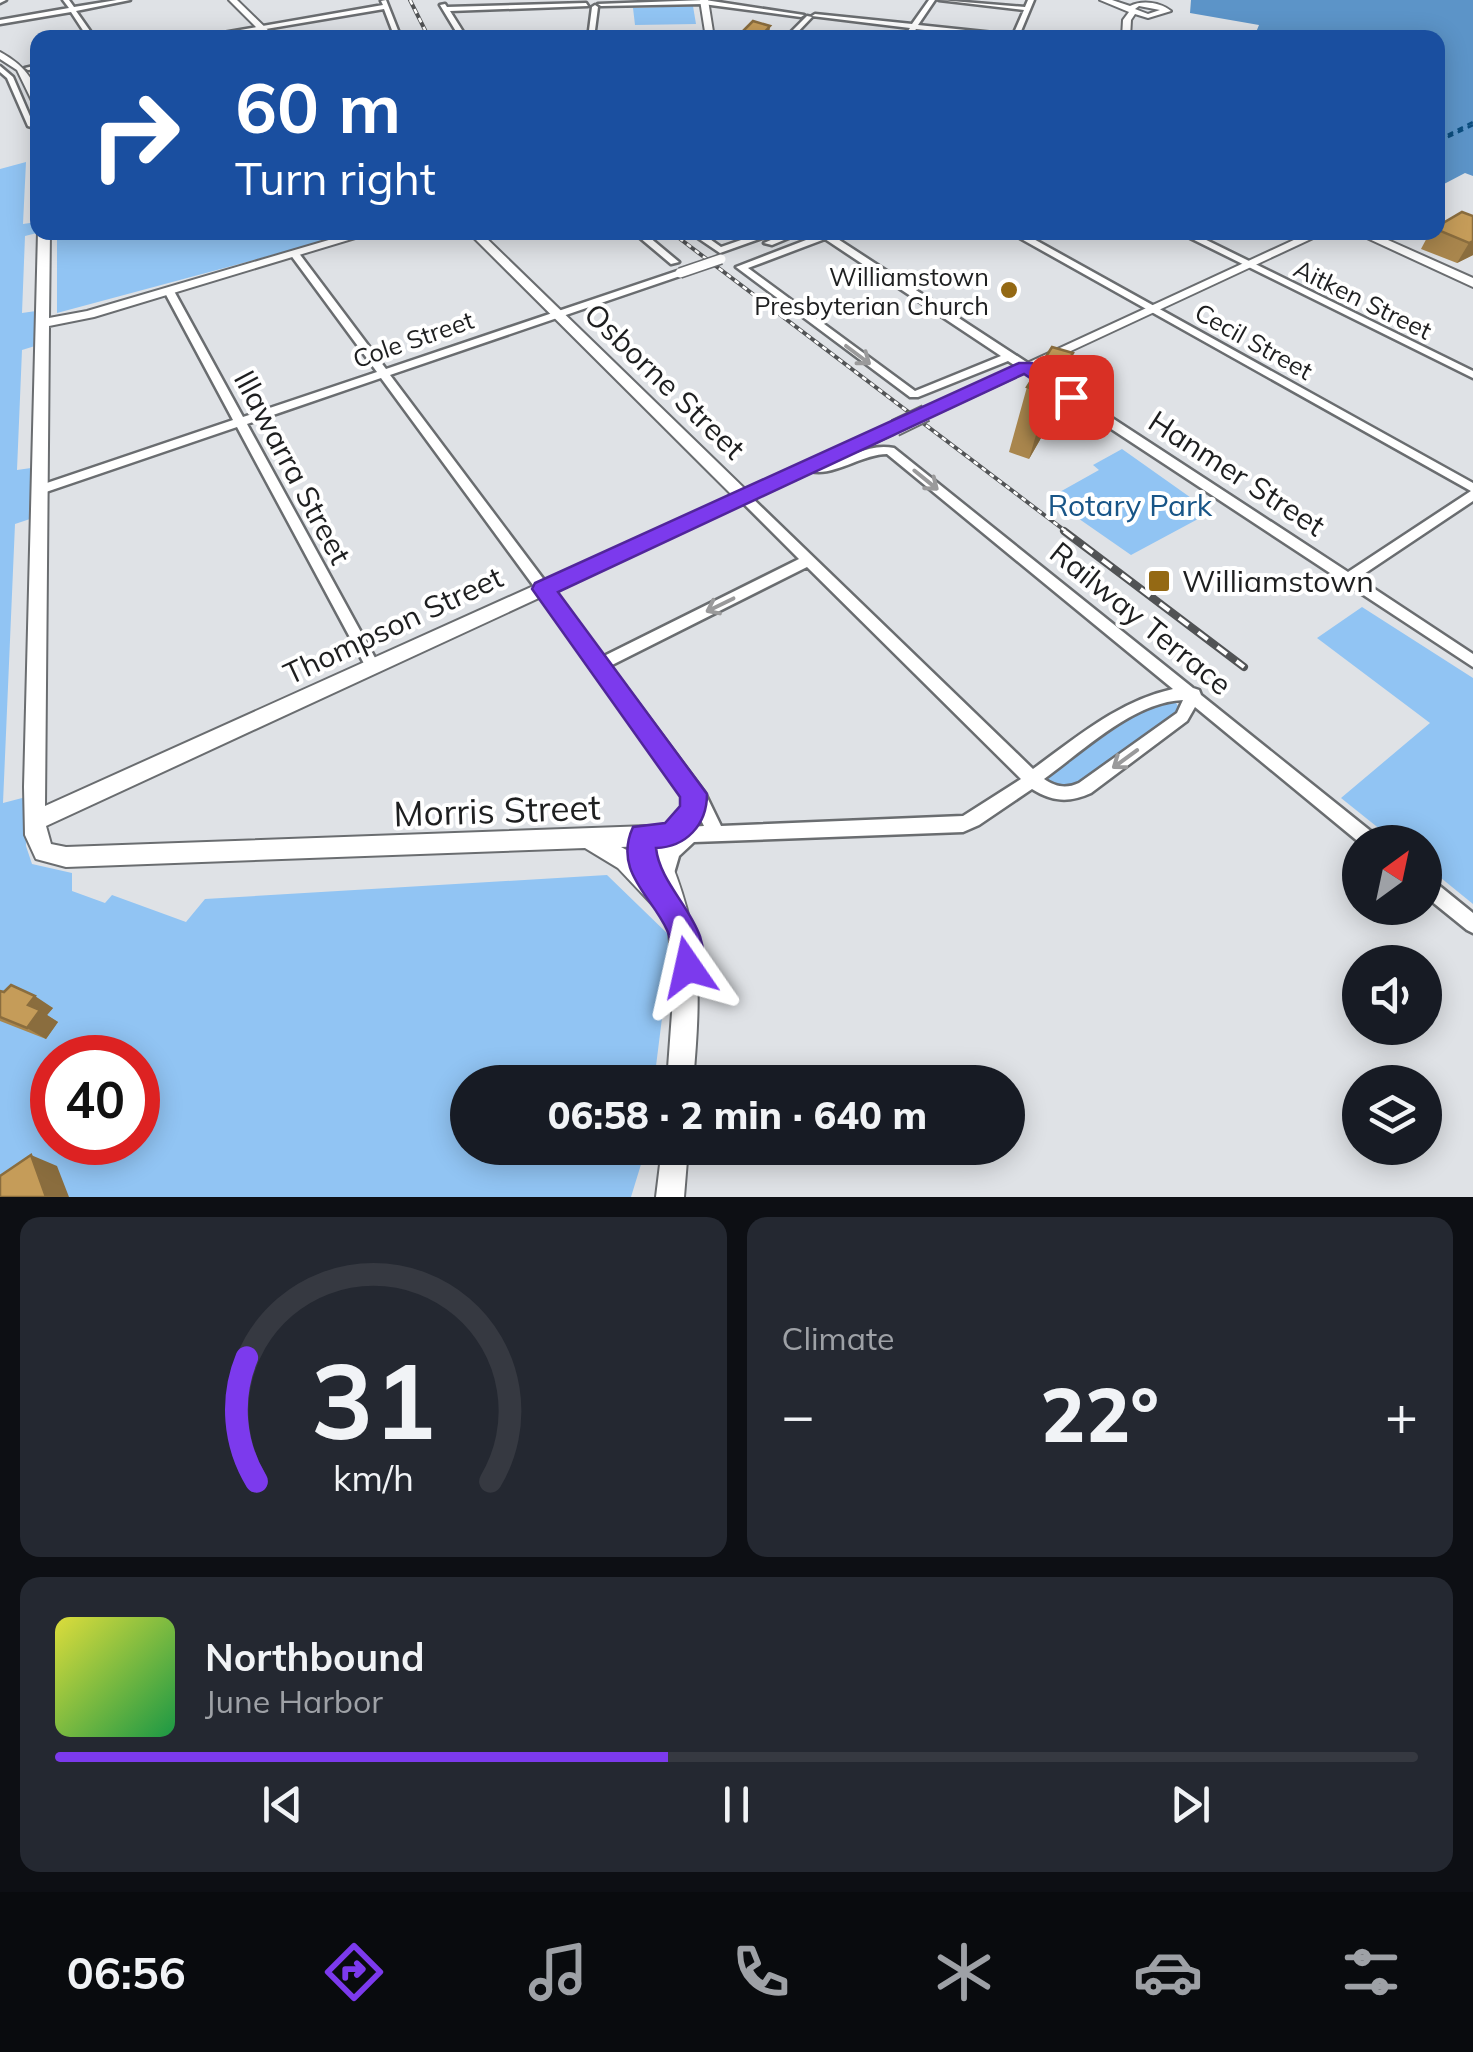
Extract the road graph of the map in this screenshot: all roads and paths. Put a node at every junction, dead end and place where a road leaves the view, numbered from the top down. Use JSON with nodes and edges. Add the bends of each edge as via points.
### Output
{"nodes":[{"id":1,"x":66,"y":0,"type":"edge"},
{"id":2,"x":127,"y":0,"type":"edge"},
{"id":3,"x":233,"y":0,"type":"edge"},
{"id":4,"x":441,"y":0,"type":"edge"},
{"id":5,"x":932,"y":0,"type":"edge"},
{"id":6,"x":942,"y":0,"type":"edge"},
{"id":7,"x":1030,"y":0,"type":"edge"},
{"id":8,"x":1104,"y":0,"type":"edge"},
{"id":9,"x":1118,"y":0,"type":"edge"},
{"id":10,"x":704,"y":2,"type":"edge"},
{"id":11,"x":384,"y":3,"type":"edge"},
{"id":12,"x":594,"y":3,"type":"edge"},
{"id":13,"x":1150,"y":3,"type":"edge"},
{"id":14,"x":73,"y":9,"type":"junction"},
{"id":15,"x":444,"y":9,"type":"junction"},
{"id":16,"x":1027,"y":9,"type":"junction"},
{"id":17,"x":1131,"y":10,"type":"junction"},
{"id":18,"x":808,"y":15,"type":"junction"},
{"id":19,"x":828,"y":16,"type":"joint"},
{"id":20,"x":1148,"y":16,"type":"junction"},
{"id":21,"x":0,"y":22,"type":"edge"},
{"id":22,"x":259,"y":26,"type":"junction"},
{"id":23,"x":915,"y":26,"type":"junction"},
{"id":24,"x":87,"y":30,"type":"edge"},
{"id":25,"x":238,"y":30,"type":"edge"},
{"id":26,"x":263,"y":30,"type":"edge"},
{"id":27,"x":395,"y":30,"type":"edge"},
{"id":28,"x":458,"y":30,"type":"edge"},
{"id":29,"x":592,"y":30,"type":"edge"},
{"id":30,"x":709,"y":30,"type":"edge"},
{"id":31,"x":795,"y":30,"type":"edge"},
{"id":32,"x":912,"y":30,"type":"edge"},
{"id":33,"x":952,"y":30,"type":"edge"},
{"id":34,"x":1020,"y":30,"type":"edge"},
{"id":35,"x":1127,"y":30,"type":"edge"},
{"id":36,"x":1128,"y":30,"type":"edge"},
{"id":37,"x":2,"y":61,"type":"edge"},
{"id":38,"x":30,"y":69,"type":"edge"},
{"id":39,"x":30,"y":122,"type":"edge"},
{"id":40,"x":44,"y":240,"type":"edge"},
{"id":41,"x":343,"y":240,"type":"edge"},
{"id":42,"x":481,"y":240,"type":"edge"},
{"id":43,"x":646,"y":240,"type":"edge"},
{"id":44,"x":705,"y":240,"type":"edge"},
{"id":45,"x":750,"y":240,"type":"edge"},
{"id":46,"x":776,"y":240,"type":"edge"},
{"id":47,"x":807,"y":240,"type":"edge"},
{"id":48,"x":831,"y":240,"type":"edge"},
{"id":49,"x":1027,"y":240,"type":"edge"},
{"id":50,"x":1198,"y":240,"type":"edge"},
{"id":51,"x":1303,"y":240,"type":"edge"},
{"id":52,"x":1378,"y":240,"type":"edge"},
{"id":53,"x":295,"y":254,"type":"junction"},
{"id":54,"x":1248,"y":265,"type":"junction"},
{"id":55,"x":677,"y":267,"type":"junction"},
{"id":56,"x":1473,"y":283,"type":"edge"},
{"id":57,"x":169,"y":290,"type":"junction"},
{"id":58,"x":1150,"y":310,"type":"junction"},
{"id":59,"x":557,"y":314,"type":"junction"},
{"id":60,"x":42,"y":323,"type":"junction"},
{"id":61,"x":1008,"y":357,"type":"junction"},
{"id":62,"x":1025,"y":367,"type":"junction"},
{"id":63,"x":382,"y":373,"type":"junction"},
{"id":64,"x":1473,"y":375,"type":"edge"},
{"id":65,"x":240,"y":421,"type":"junction"},
{"id":66,"x":809,"y":468,"type":"junction"},
{"id":67,"x":42,"y":489,"type":"junction"},
{"id":68,"x":1473,"y":492,"type":"edge"},
{"id":69,"x":744,"y":498,"type":"junction"},
{"id":70,"x":807,"y":562,"type":"junction"},
{"id":71,"x":1347,"y":579,"type":"junction"},
{"id":72,"x":543,"y":589,"type":"junction"},
{"id":73,"x":1473,"y":661,"type":"edge"},
{"id":74,"x":599,"y":665,"type":"junction"},
{"id":75,"x":373,"y":667,"type":"junction"},
{"id":76,"x":1194,"y":694,"type":"junction"},
{"id":77,"x":1182,"y":717,"type":"junction"},
{"id":78,"x":1238,"y":733,"type":"junction"},
{"id":79,"x":1032,"y":779,"type":"junction"},
{"id":80,"x":691,"y":787,"type":"junction"},
{"id":81,"x":34,"y":821,"type":"junction"},
{"id":82,"x":1351,"y":825,"type":"edge"},
{"id":83,"x":716,"y":833,"type":"junction"},
{"id":84,"x":694,"y":834,"type":"junction"},
{"id":85,"x":654,"y":836,"type":"junction"},
{"id":86,"x":582,"y":839,"type":"junction"},
{"id":87,"x":659,"y":881,"type":"junction"},
{"id":88,"x":1442,"y":899,"type":"edge"},
{"id":89,"x":1473,"y":924,"type":"edge"},
{"id":90,"x":681,"y":1065,"type":"edge"},
{"id":91,"x":673,"y":1165,"type":"edge"},
{"id":92,"x":670,"y":1197,"type":"edge"}],
"edges":[{"from":1,"to":14,"type":"street"},
{"from":2,"to":14,"type":"street"},
{"from":3,"to":22,"type":"street"},
{"from":4,"to":15,"type":"street"},
{"from":5,"to":23,"type":"street"},
{"from":6,"to":16,"type":"street"},
{"from":7,"to":16,"type":"street"},
{"from":8,"to":17,"type":"street"},
{"from":9,"to":13,"type":"street"},
{"from":10,"to":12,"type":"street"},
{"from":10,"to":18,"type":"street"},
{"from":10,"to":30,"type":"street"},
{"from":11,"to":22,"type":"street"},
{"from":11,"to":27,"type":"street"},
{"from":12,"to":15,"type":"street"},
{"from":12,"to":29,"type":"street"},
{"from":13,"to":17,"type":"street"},
{"from":13,"to":20,"type":"street","via":[[1166,13]]},
{"from":14,"to":21,"type":"street"},
{"from":14,"to":24,"type":"street"},
{"from":15,"to":28,"type":"street"},
{"from":16,"to":34,"type":"street"},
{"from":17,"to":20,"type":"street"},
{"from":17,"to":35,"type":"street"},
{"from":18,"to":19,"type":"street"},
{"from":18,"to":31,"type":"street"},
{"from":19,"to":23,"type":"street"},
{"from":20,"to":36,"type":"street","via":[[1134,18]]},
{"from":22,"to":25,"type":"street"},
{"from":22,"to":26,"type":"street"},
{"from":23,"to":32,"type":"street"},
{"from":23,"to":33,"type":"street"},
{"from":37,"to":38,"type":"street"},
{"from":37,"to":39,"type":"street"},
{"from":40,"to":60,"type":"street"},
{"from":41,"to":53,"type":"street"},
{"from":42,"to":59,"type":"street","name":"Osborne Street"},
{"from":43,"to":55,"type":"street"},
{"from":44,"to":45,"type":"street","via":[[719,250]]},
{"from":46,"to":55,"type":"street","name":"Cole Street","bridge":true},
{"from":47,"to":61,"type":"street","one_way":true,"via":[[740,266],[914,395]]},
{"from":48,"to":61,"type":"street","name":"Hanmer Street"},
{"from":49,"to":58,"type":"street","name":"Cecil Street"},
{"from":50,"to":54,"type":"street","name":"Aitken Street"},
{"from":51,"to":54,"type":"street","name":"Thompson Street"},
{"from":52,"to":56,"type":"street"},
{"from":53,"to":57,"type":"street"},
{"from":53,"to":63,"type":"street"},
{"from":54,"to":58,"type":"street","name":"Thompson Street"},
{"from":54,"to":64,"type":"street","name":"Aitken Street"},
{"from":55,"to":59,"type":"street","name":"Cole Street"},
{"from":57,"to":60,"type":"street"},
{"from":57,"to":65,"type":"street","name":"Illawarra Street"},
{"from":58,"to":62,"type":"street","name":"Thompson Street"},
{"from":58,"to":68,"type":"street","name":"Cecil Street"},
{"from":59,"to":63,"type":"street","name":"Cole Street"},
{"from":59,"to":69,"type":"street","name":"Osborne Street"},
{"from":60,"to":67,"type":"street"},
{"from":61,"to":62,"type":"street","name":"Hanmer Street"},
{"from":62,"to":66,"type":"street","name":"Thompson Street","bridge":true},
{"from":62,"to":71,"type":"street","name":"Hanmer Street"},
{"from":63,"to":65,"type":"street","name":"Cole Street"},
{"from":63,"to":72,"type":"street"},
{"from":65,"to":67,"type":"street","name":"Cole Street"},
{"from":65,"to":75,"type":"street","name":"Illawarra Street"},
{"from":66,"to":69,"type":"street","name":"Thompson Street"},
{"from":66,"to":76,"type":"street","name":"Railway Terrace","one_way":true,"via":[[830,470],[877,448],[888,450]]},
{"from":67,"to":81,"type":"street"},
{"from":68,"to":71,"type":"street"},
{"from":69,"to":70,"type":"street","name":"Osborne Street"},
{"from":69,"to":72,"type":"street","name":"Thompson Street"},
{"from":70,"to":74,"type":"street","one_way":true},
{"from":70,"to":79,"type":"street","name":"Osborne Street"},
{"from":71,"to":73,"type":"street","name":"Hanmer Street"},
{"from":72,"to":74,"type":"street"},
{"from":72,"to":75,"type":"street","name":"Thompson Street"},
{"from":74,"to":80,"type":"street"},
{"from":75,"to":81,"type":"street","name":"Thompson Street"},
{"from":76,"to":77,"type":"street"},
{"from":76,"to":78,"type":"street","name":"Railway Terrace"},
{"from":76,"to":79,"type":"street","name":"Morris Street","via":[[1166,692],[1147,700]]},
{"from":77,"to":78,"type":"street","name":"Railway Terrace","via":[[1202,708]]},
{"from":77,"to":79,"type":"street","one_way":true,"via":[[1076,793],[1056,794]]},
{"from":78,"to":82,"type":"street","name":"Railway Terrace"},
{"from":79,"to":83,"type":"street","name":"Morris Street","via":[[963,824]]},
{"from":80,"to":83,"type":"street"},
{"from":80,"to":85,"type":"street","via":[[694,810]]},
{"from":81,"to":86,"type":"street","name":"Morris Street","via":[[44,852],[56,857]]},
{"from":83,"to":84,"type":"street","name":"Morris Street"},
{"from":84,"to":85,"type":"street","name":"Morris Street"},
{"from":84,"to":87,"type":"street","via":[[671,852]]},
{"from":85,"to":86,"type":"street","name":"Morris Street"},
{"from":85,"to":87,"type":"street"},
{"from":86,"to":87,"type":"street"},
{"from":87,"to":90,"type":"street","via":[[686,940]]},
{"from":88,"to":89,"type":"street"},
{"from":91,"to":92,"type":"street"}]}
